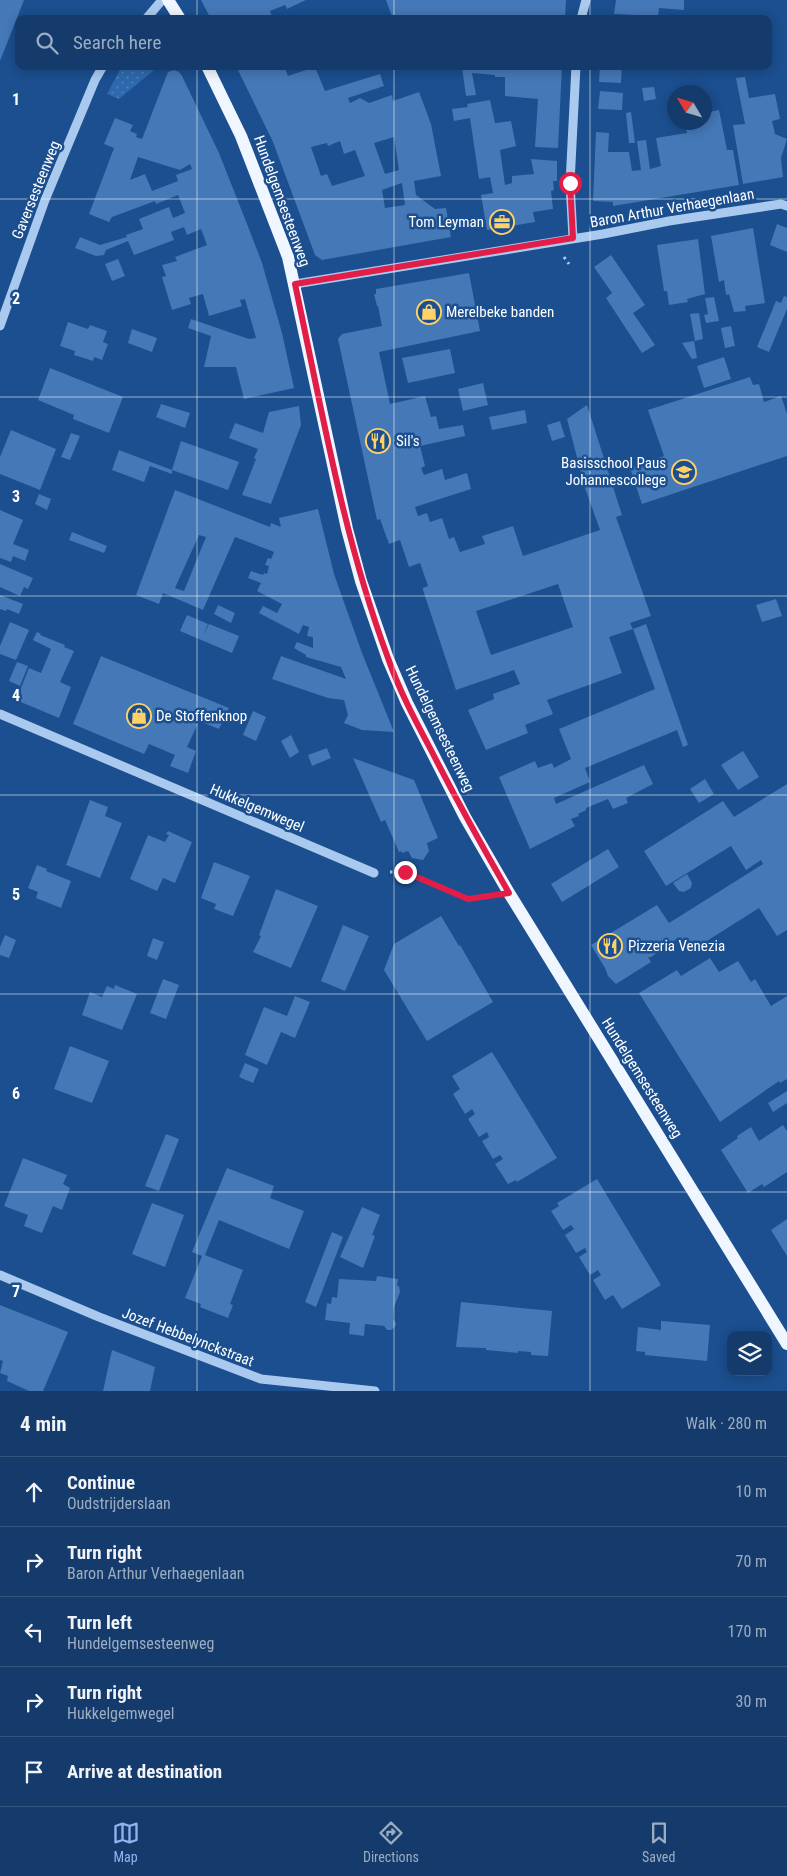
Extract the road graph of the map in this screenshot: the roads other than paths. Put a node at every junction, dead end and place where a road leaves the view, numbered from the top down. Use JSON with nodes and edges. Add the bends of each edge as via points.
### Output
{"nodes":[{"id":1,"x":162,"y":0,"type":"edge"},
{"id":2,"x":168,"y":0,"type":"edge"},
{"id":3,"x":586,"y":0,"type":"edge"},
{"id":4,"x":149,"y":15,"type":"edge"},
{"id":5,"x":177,"y":15,"type":"edge"},
{"id":6,"x":582,"y":15,"type":"edge"},
{"id":7,"x":101,"y":70,"type":"edge"},
{"id":8,"x":209,"y":70,"type":"edge"},
{"id":9,"x":576,"y":70,"type":"edge"},
{"id":10,"x":787,"y":206,"type":"edge"},
{"id":11,"x":573,"y":238,"type":"junction"},
{"id":12,"x":295,"y":284,"type":"junction"},
{"id":13,"x":0,"y":326,"type":"edge"},
{"id":14,"x":0,"y":714,"type":"edge"},
{"id":15,"x":374,"y":873,"type":"road end"},
{"id":16,"x":0,"y":1275,"type":"edge"},
{"id":17,"x":787,"y":1344,"type":"edge"},
{"id":18,"x":375,"y":1391,"type":"edge"}],
"edges":[{"from":1,"to":4,"type":"street"},
{"from":2,"to":5,"type":"main road"},
{"from":3,"to":6,"type":"street"},
{"from":7,"to":13,"type":"street","name":"Gaversesteenweg","via":[[45,200]]},
{"from":8,"to":12,"type":"main road","name":"Hundelgemsesteenweg","via":[[241,136],[288,257]]},
{"from":9,"to":11,"type":"street","via":[[570,183]]},
{"from":10,"to":11,"type":"street","name":"Baron Arthur Verhaegenlaan","via":[[781,204],[686,218]]},
{"from":11,"to":12,"type":"street","name":"Baron Arthur Verhaegenlaan"},
{"from":12,"to":17,"type":"main road","name":"Hundelgemsesteenweg","via":[[347,528],[388,659],[407,703],[465,817],[509,893]]},
{"from":14,"to":15,"type":"street","name":"Hukkelgemwegel"},
{"from":16,"to":18,"type":"street","name":"Jozef Hebbelynckstraat","via":[[261,1379]]}]}
